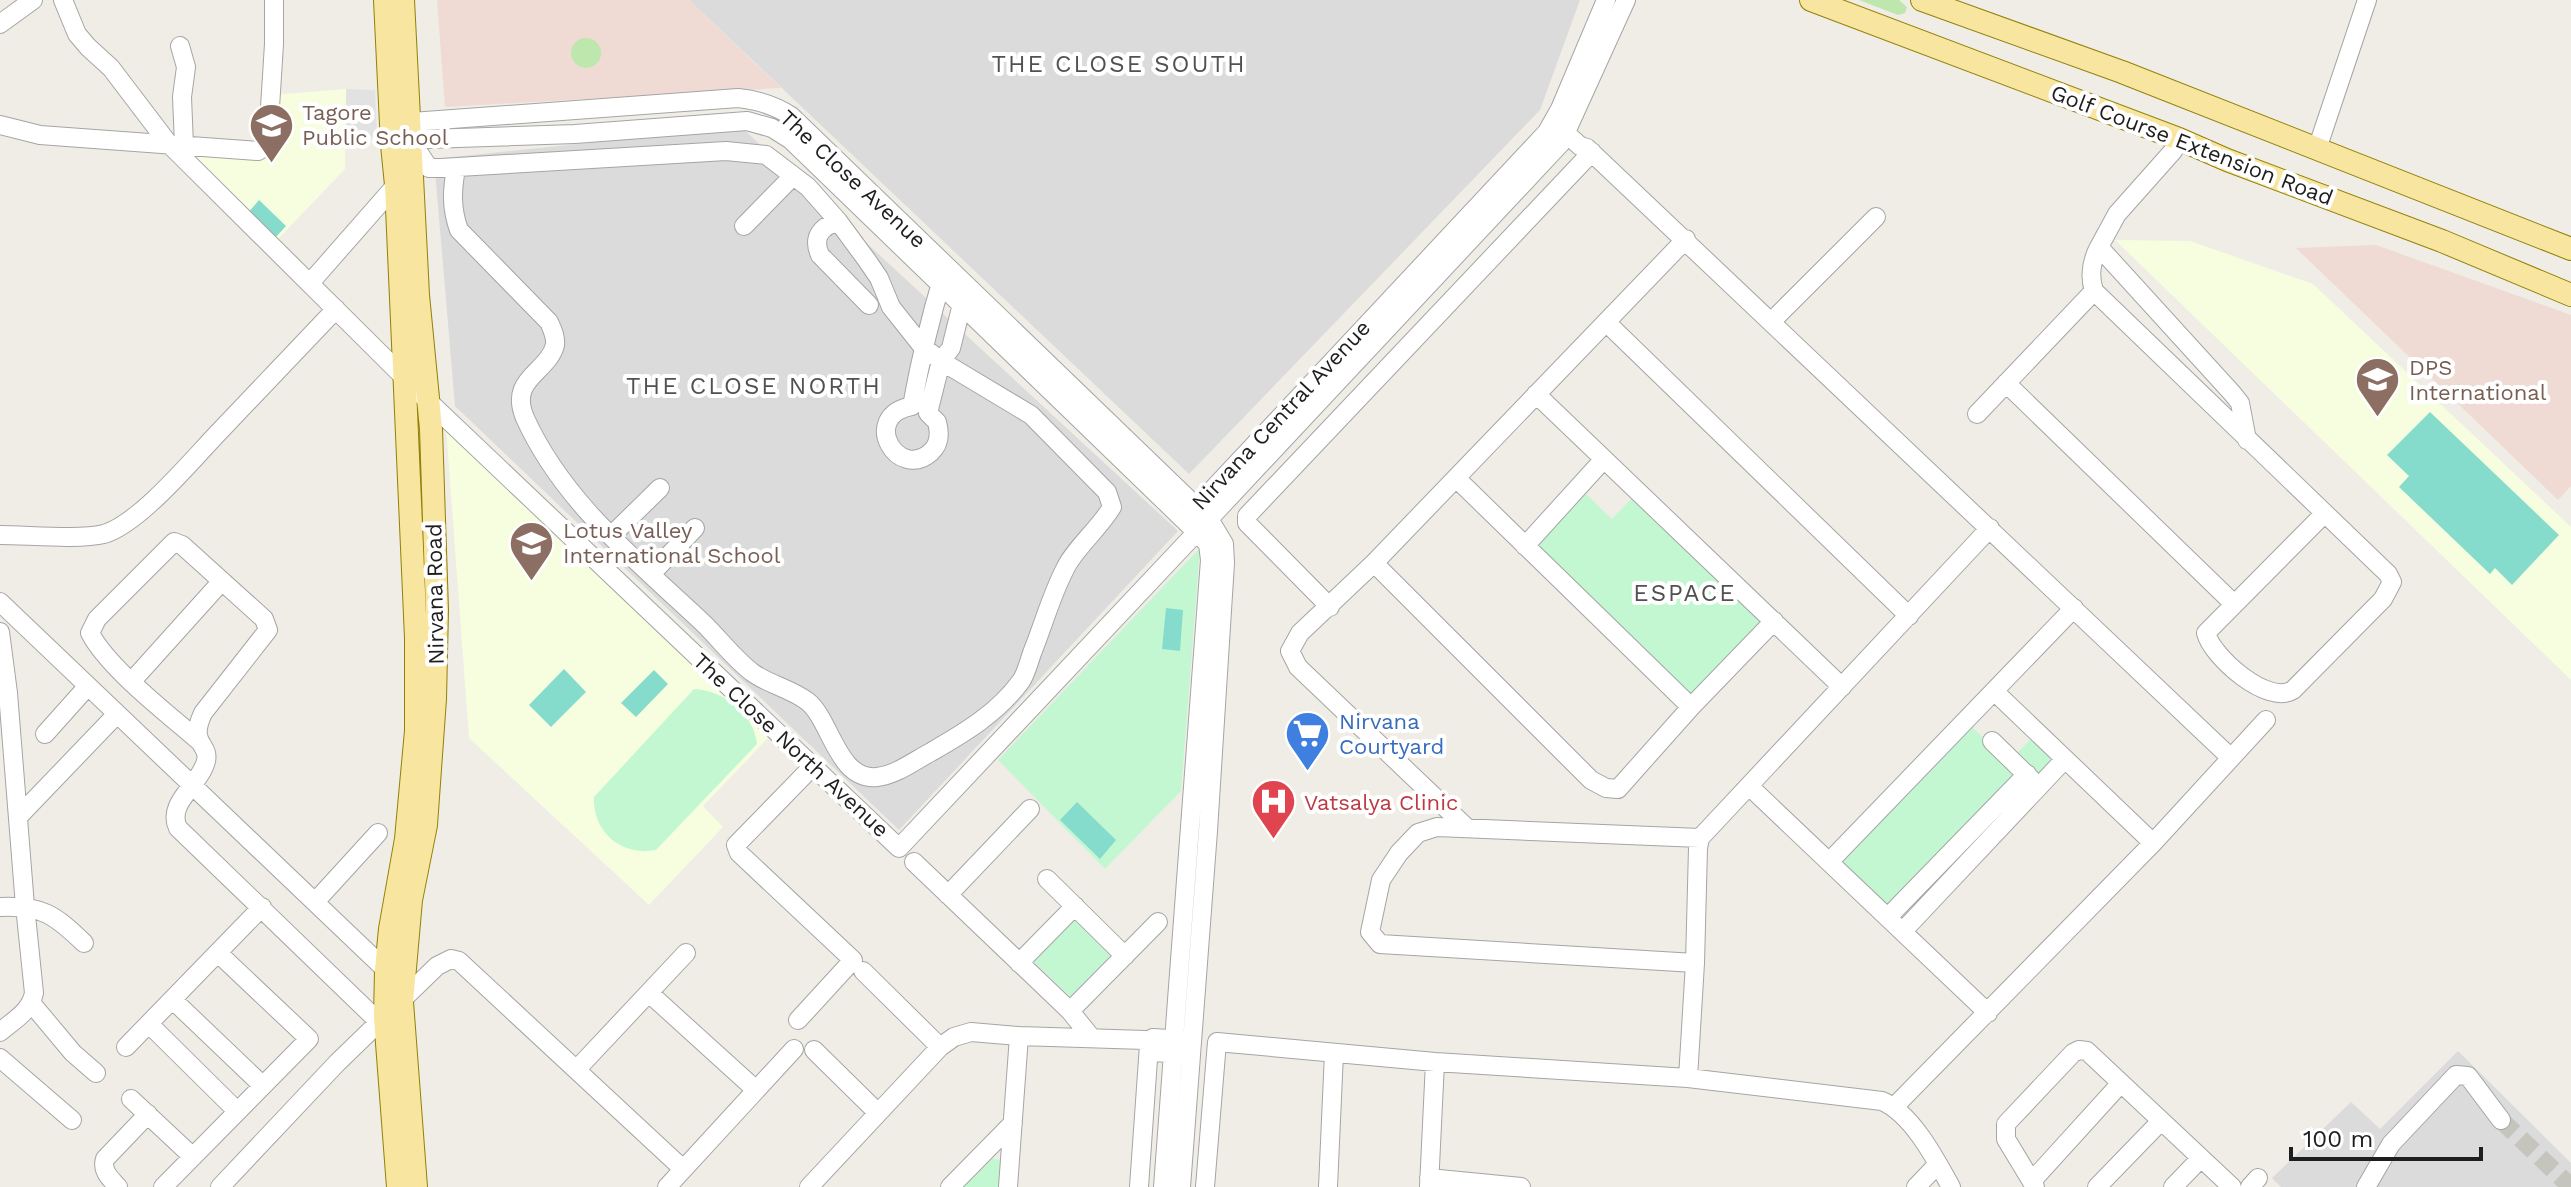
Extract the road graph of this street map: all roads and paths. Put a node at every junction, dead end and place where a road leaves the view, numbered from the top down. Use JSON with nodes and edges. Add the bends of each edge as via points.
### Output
{"nodes":[{"id":1,"x":33,"y":0,"type":"edge"},
{"id":2,"x":63,"y":0,"type":"edge"},
{"id":3,"x":274,"y":0,"type":"edge"},
{"id":4,"x":385,"y":0,"type":"edge"},
{"id":5,"x":403,"y":0,"type":"edge"},
{"id":6,"x":1606,"y":0,"type":"edge"},
{"id":7,"x":1626,"y":0,"type":"edge"},
{"id":8,"x":1811,"y":0,"type":"edge"},
{"id":9,"x":1922,"y":0,"type":"edge"},
{"id":10,"x":2367,"y":0,"type":"edge"},
{"id":11,"x":0,"y":24,"type":"edge"},
{"id":12,"x":180,"y":46,"type":"dead end"},
{"id":13,"x":778,"y":108,"type":"junction"},
{"id":14,"x":1563,"y":122,"type":"junction"},
{"id":15,"x":0,"y":125,"type":"edge"},
{"id":16,"x":772,"y":128,"type":"junction"},
{"id":17,"x":402,"y":136,"type":"junction"},
{"id":18,"x":2179,"y":139,"type":"junction"},
{"id":19,"x":176,"y":144,"type":"junction"},
{"id":20,"x":2317,"y":149,"type":"junction"},
{"id":21,"x":1590,"y":150,"type":"junction"},
{"id":22,"x":825,"y":161,"type":"junction"},
{"id":23,"x":456,"y":168,"type":"junction"},
{"id":24,"x":793,"y":176,"type":"junction"},
{"id":25,"x":396,"y":185,"type":"junction"},
{"id":26,"x":870,"y":204,"type":"junction"},
{"id":27,"x":1876,"y":217,"type":"dead end"},
{"id":28,"x":838,"y":221,"type":"junction"},
{"id":29,"x":744,"y":226,"type":"dead end"},
{"id":30,"x":1686,"y":239,"type":"junction"},
{"id":31,"x":2099,"y":247,"type":"junction"},
{"id":32,"x":2571,"y":249,"type":"edge"},
{"id":33,"x":946,"y":265,"type":"junction"},
{"id":34,"x":310,"y":283,"type":"junction"},
{"id":35,"x":941,"y":284,"type":"junction"},
{"id":36,"x":968,"y":286,"type":"junction"},
{"id":37,"x":2094,"y":291,"type":"junction"},
{"id":38,"x":2571,"y":295,"type":"edge"},
{"id":39,"x":962,"y":304,"type":"junction"},
{"id":40,"x":869,"y":305,"type":"dead end"},
{"id":41,"x":336,"y":309,"type":"junction"},
{"id":42,"x":1772,"y":321,"type":"junction"},
{"id":43,"x":1606,"y":322,"type":"junction"},
{"id":44,"x":922,"y":346,"type":"junction"},
{"id":45,"x":941,"y":361,"type":"junction"},
{"id":46,"x":405,"y":377,"type":"junction"},
{"id":47,"x":2006,"y":383,"type":"junction"},
{"id":48,"x":1536,"y":394,"type":"junction"},
{"id":49,"x":426,"y":399,"type":"junction"},
{"id":50,"x":1977,"y":414,"type":"dead end"},
{"id":51,"x":2247,"y":440,"type":"junction"},
{"id":52,"x":1604,"y":459,"type":"junction"},
{"id":53,"x":1456,"y":478,"type":"junction"},
{"id":54,"x":660,"y":488,"type":"dead end"},
{"id":55,"x":2324,"y":514,"type":"junction"},
{"id":56,"x":1196,"y":519,"type":"junction"},
{"id":57,"x":695,"y":528,"type":"dead end"},
{"id":58,"x":1990,"y":528,"type":"junction"},
{"id":59,"x":0,"y":535,"type":"edge"},
{"id":60,"x":611,"y":536,"type":"junction"},
{"id":61,"x":1525,"y":546,"type":"junction"},
{"id":62,"x":1374,"y":563,"type":"junction"},
{"id":63,"x":651,"y":574,"type":"junction"},
{"id":64,"x":222,"y":581,"type":"junction"},
{"id":65,"x":0,"y":602,"type":"edge"},
{"id":66,"x":2234,"y":604,"type":"junction"},
{"id":67,"x":1330,"y":607,"type":"junction"},
{"id":68,"x":2074,"y":608,"type":"junction"},
{"id":69,"x":1909,"y":616,"type":"junction"},
{"id":70,"x":1774,"y":621,"type":"junction"},
{"id":71,"x":0,"y":632,"type":"edge"},
{"id":72,"x":132,"y":681,"type":"junction"},
{"id":73,"x":87,"y":687,"type":"junction"},
{"id":74,"x":1842,"y":687,"type":"junction"},
{"id":75,"x":1994,"y":691,"type":"junction"},
{"id":76,"x":1691,"y":707,"type":"junction"},
{"id":77,"x":116,"y":715,"type":"junction"},
{"id":78,"x":2266,"y":720,"type":"dead end"},
{"id":79,"x":45,"y":734,"type":"dead end"},
{"id":80,"x":199,"y":741,"type":"junction"},
{"id":81,"x":1992,"y":741,"type":"dead end"},
{"id":82,"x":2231,"y":758,"type":"junction"},
{"id":83,"x":2065,"y":759,"type":"junction"},
{"id":84,"x":813,"y":766,"type":"junction"},
{"id":85,"x":2033,"y":780,"type":"junction"},
{"id":86,"x":193,"y":786,"type":"junction"},
{"id":87,"x":1749,"y":786,"type":"junction"},
{"id":88,"x":1030,"y":809,"type":"dead end"},
{"id":89,"x":19,"y":816,"type":"junction"},
{"id":90,"x":1467,"y":828,"type":"junction"},
{"id":91,"x":378,"y":833,"type":"dead end"},
{"id":92,"x":1700,"y":838,"type":"junction"},
{"id":93,"x":2153,"y":843,"type":"junction"},
{"id":94,"x":914,"y":862,"type":"dead end"},
{"id":95,"x":1829,"y":862,"type":"junction"},
{"id":96,"x":1047,"y":879,"type":"dead end"},
{"id":97,"x":948,"y":895,"type":"junction"},
{"id":98,"x":315,"y":902,"type":"junction"},
{"id":99,"x":25,"y":906,"type":"junction"},
{"id":100,"x":1075,"y":906,"type":"junction"},
{"id":101,"x":0,"y":907,"type":"edge"},
{"id":102,"x":262,"y":907,"type":"junction"},
{"id":103,"x":1888,"y":917,"type":"junction"},
{"id":104,"x":1158,"y":922,"type":"dead end"},
{"id":105,"x":1903,"y":931,"type":"junction"},
{"id":106,"x":84,"y":943,"type":"dead end"},
{"id":107,"x":218,"y":953,"type":"junction"},
{"id":108,"x":686,"y":953,"type":"dead end"},
{"id":109,"x":1125,"y":956,"type":"junction"},
{"id":110,"x":1019,"y":963,"type":"junction"},
{"id":111,"x":1695,"y":963,"type":"junction"},
{"id":112,"x":386,"y":970,"type":"junction"},
{"id":113,"x":863,"y":971,"type":"dead end"},
{"id":114,"x":649,"y":993,"type":"junction"},
{"id":115,"x":173,"y":1000,"type":"junction"},
{"id":116,"x":32,"y":1004,"type":"junction"},
{"id":117,"x":1070,"y":1011,"type":"junction"},
{"id":118,"x":1988,"y":1013,"type":"junction"},
{"id":119,"x":389,"y":1014,"type":"junction"},
{"id":120,"x":798,"y":1020,"type":"dead end"},
{"id":121,"x":149,"y":1024,"type":"junction"},
{"id":122,"x":0,"y":1032,"type":"edge"},
{"id":123,"x":1019,"y":1036,"type":"junction"},
{"id":124,"x":1091,"y":1037,"type":"junction"},
{"id":125,"x":1149,"y":1045,"type":"junction"},
{"id":126,"x":126,"y":1047,"type":"dead end"},
{"id":127,"x":940,"y":1047,"type":"junction"},
{"id":128,"x":1183,"y":1047,"type":"junction"},
{"id":129,"x":794,"y":1049,"type":"dead end"},
{"id":130,"x":1216,"y":1049,"type":"junction"},
{"id":131,"x":814,"y":1050,"type":"dead end"},
{"id":132,"x":1334,"y":1053,"type":"junction"},
{"id":133,"x":0,"y":1058,"type":"edge"},
{"id":134,"x":1435,"y":1062,"type":"junction"},
{"id":135,"x":577,"y":1069,"type":"junction"},
{"id":136,"x":96,"y":1073,"type":"dead end"},
{"id":137,"x":1688,"y":1078,"type":"junction"},
{"id":138,"x":2121,"y":1083,"type":"junction"},
{"id":139,"x":262,"y":1085,"type":"junction"},
{"id":140,"x":756,"y":1090,"type":"junction"},
{"id":141,"x":131,"y":1099,"type":"dead end"},
{"id":142,"x":1895,"y":1106,"type":"junction"},
{"id":143,"x":236,"y":1110,"type":"junction"},
{"id":144,"x":878,"y":1113,"type":"junction"},
{"id":145,"x":148,"y":1114,"type":"junction"},
{"id":146,"x":72,"y":1120,"type":"dead end"},
{"id":147,"x":2501,"y":1120,"type":"tunnel mouth"},
{"id":148,"x":2161,"y":1121,"type":"junction"},
{"id":149,"x":1013,"y":1123,"type":"junction"},
{"id":150,"x":193,"y":1157,"type":"junction"},
{"id":151,"x":2201,"y":1158,"type":"junction"},
{"id":152,"x":1938,"y":1164,"type":"junction"},
{"id":153,"x":683,"y":1169,"type":"junction"},
{"id":154,"x":1429,"y":1183,"type":"edge"},
{"id":155,"x":2034,"y":1184,"type":"edge"},
{"id":156,"x":118,"y":1187,"type":"edge"},
{"id":157,"x":163,"y":1187,"type":"edge"},
{"id":158,"x":220,"y":1187,"type":"edge"},
{"id":159,"x":398,"y":1187,"type":"edge"},
{"id":160,"x":416,"y":1187,"type":"edge"},
{"id":161,"x":667,"y":1187,"type":"edge"},
{"id":162,"x":809,"y":1187,"type":"edge"},
{"id":163,"x":950,"y":1187,"type":"edge"},
{"id":164,"x":1008,"y":1187,"type":"edge"},
{"id":165,"x":1139,"y":1187,"type":"edge"},
{"id":166,"x":1163,"y":1187,"type":"edge"},
{"id":167,"x":1181,"y":1187,"type":"edge"},
{"id":168,"x":1205,"y":1187,"type":"edge"},
{"id":169,"x":1328,"y":1187,"type":"edge"},
{"id":170,"x":1521,"y":1187,"type":"edge"},
{"id":171,"x":1916,"y":1187,"type":"edge"},
{"id":172,"x":1951,"y":1187,"type":"edge"},
{"id":173,"x":2097,"y":1187,"type":"edge"},
{"id":174,"x":2173,"y":1187,"type":"edge"},
{"id":175,"x":2232,"y":1187,"type":"edge"},
{"id":176,"x":2366,"y":1187,"type":"edge"}],
"edges":[{"from":1,"to":11,"type":"street"},
{"from":2,"to":19,"type":"street","name":"The Close North Avenue","via":[[77,34]]},
{"from":3,"to":19,"type":"street","via":[[266,146],[258,151]]},
{"from":4,"to":17,"type":"main road","name":"Nirvana Road"},
{"from":5,"to":17,"type":"main road","name":"Nirvana Road"},
{"from":6,"to":14,"type":"street","name":"Nirvana Central Avenue"},
{"from":7,"to":14,"type":"street","name":"Nirvana Central Avenue"},
{"from":8,"to":18,"type":"main road","name":"Golf Course Extension Road"},
{"from":9,"to":20,"type":"main road","name":"Golf Course Extension Road"},
{"from":10,"to":20,"type":"street"},
{"from":12,"to":19,"type":"street","via":[[186,67]]},
{"from":13,"to":16,"type":"street"},
{"from":13,"to":17,"type":"street","name":"The Close Avenue","via":[[738,98]]},
{"from":13,"to":22,"type":"street","name":"The Close Avenue","via":[[791,116]]},
{"from":14,"to":21,"type":"street","via":[[1580,146]]},
{"from":14,"to":56,"type":"street","name":"Nirvana Central Avenue"},
{"from":15,"to":19,"type":"street","via":[[40,135]]},
{"from":16,"to":17,"type":"street","name":"The Close Avenue","via":[[747,121],[575,134]]},
{"from":16,"to":22,"type":"street","name":"The Close Avenue"},
{"from":17,"to":23,"type":"street","via":[[429,168]]},
{"from":17,"to":25,"type":"main road","name":"Nirvana Road"},
{"from":17,"to":49,"type":"main road","name":"Nirvana Road"},
{"from":18,"to":31,"type":"street","via":[[2117,214]]},
{"from":18,"to":38,"type":"main road","name":"Golf Course Extension Road"},
{"from":19,"to":34,"type":"street","name":"The Close North Avenue"},
{"from":20,"to":32,"type":"main road","name":"Golf Course Extension Road"},
{"from":21,"to":30,"type":"street"},
{"from":21,"to":67,"type":"street","via":[[1247,516],[1247,523]]},
{"from":22,"to":26,"type":"street","name":"The Close Avenue"},
{"from":23,"to":24,"type":"street","via":[[726,151],[766,155]]},
{"from":23,"to":60,"type":"street","via":[[452,196],[459,230],[549,322],[555,335],[550,355],[522,392],[524,414],[555,473]]},
{"from":24,"to":28,"type":"street"},
{"from":24,"to":29,"type":"street"},
{"from":25,"to":34,"type":"street"},
{"from":25,"to":46,"type":"main road","name":"Nirvana Road"},
{"from":26,"to":33,"type":"street","name":"The Close Avenue"},
{"from":26,"to":35,"type":"street","name":"The Close Avenue"},
{"from":27,"to":42,"type":"street"},
{"from":28,"to":40,"type":"street","via":[[821,230],[816,247]]},
{"from":28,"to":44,"type":"street"},
{"from":30,"to":42,"type":"street"},
{"from":30,"to":43,"type":"street"},
{"from":31,"to":37,"type":"street","via":[[2090,277]]},
{"from":31,"to":51,"type":"street","via":[[2240,403]]},
{"from":33,"to":35,"type":"street"},
{"from":33,"to":36,"type":"street","name":"The Close Avenue"},
{"from":34,"to":41,"type":"street","name":"The Close North Avenue"},
{"from":35,"to":39,"type":"street","name":"The Close Avenue"},
{"from":35,"to":44,"type":"street"},
{"from":36,"to":39,"type":"street"},
{"from":36,"to":56,"type":"street","name":"The Close Avenue"},
{"from":37,"to":47,"type":"street"},
{"from":37,"to":51,"type":"street"},
{"from":39,"to":45,"type":"street","via":[[951,348]]},
{"from":39,"to":56,"type":"street","name":"The Close Avenue"},
{"from":41,"to":46,"type":"street","name":"The Close North Avenue"},
{"from":41,"to":59,"type":"street","via":[[175,478],[121,525],[91,536]]},
{"from":42,"to":58,"type":"street"},
{"from":43,"to":48,"type":"street"},
{"from":43,"to":69,"type":"street"},
{"from":44,"to":45,"type":"street"},
{"from":44,"to":45,"type":"street","via":[[920,409]]},
{"from":45,"to":63,"type":"street","via":[[1031,415],[1107,492],[1112,507],[1066,566],[1022,680],[975,727],[891,774],[874,778],[857,773],[840,755],[811,704],[750,671]]},
{"from":46,"to":49,"type":"street","name":"The Close North Avenue"},
{"from":46,"to":112,"type":"main road","name":"Nirvana Road","via":[[416,731]]},
{"from":47,"to":50,"type":"street"},
{"from":47,"to":66,"type":"street"},
{"from":48,"to":52,"type":"street"},
{"from":48,"to":53,"type":"street"},
{"from":49,"to":84,"type":"street","name":"The Close North Avenue"},
{"from":49,"to":119,"type":"main road","name":"Nirvana Road","via":[[437,610],[435,699],[426,825]]},
{"from":51,"to":55,"type":"street"},
{"from":52,"to":61,"type":"street"},
{"from":52,"to":70,"type":"street"},
{"from":53,"to":61,"type":"street"},
{"from":53,"to":62,"type":"street"},
{"from":54,"to":60,"type":"street"},
{"from":55,"to":66,"type":"street"},
{"from":55,"to":66,"type":"street","via":[[2392,582],[2383,599],[2286,695],[2254,686],[2208,642],[2206,633]]},
{"from":56,"to":84,"type":"street","name":"The Close North Avenue","via":[[899,848]]},
{"from":56,"to":128,"type":"street","name":"Nirvana Central Avenue","via":[[1210,560]]},
{"from":57,"to":63,"type":"street"},
{"from":58,"to":68,"type":"street"},
{"from":58,"to":69,"type":"street"},
{"from":60,"to":63,"type":"street"},
{"from":61,"to":76,"type":"street"},
{"from":62,"to":67,"type":"street"},
{"from":62,"to":76,"type":"street","via":[[1591,780],[1606,788],[1618,789]]},
{"from":64,"to":72,"type":"street"},
{"from":64,"to":72,"type":"street","via":[[174,542],[97,619],[90,633],[93,639]]},
{"from":64,"to":80,"type":"street","via":[[264,619],[268,630],[210,702],[196,728]]},
{"from":65,"to":73,"type":"street"},
{"from":67,"to":90,"type":"street","via":[[1300,633],[1290,651],[1293,660]]},
{"from":68,"to":75,"type":"street"},
{"from":68,"to":82,"type":"street"},
{"from":69,"to":74,"type":"street"},
{"from":70,"to":74,"type":"street"},
{"from":70,"to":76,"type":"street"},
{"from":71,"to":89,"type":"street"},
{"from":72,"to":80,"type":"street"},
{"from":73,"to":77,"type":"street"},
{"from":73,"to":79,"type":"street"},
{"from":74,"to":87,"type":"street"},
{"from":75,"to":83,"type":"street"},
{"from":75,"to":95,"type":"street"},
{"from":77,"to":86,"type":"street"},
{"from":77,"to":89,"type":"street"},
{"from":78,"to":82,"type":"street"},
{"from":80,"to":86,"type":"street","via":[[206,762]]},
{"from":81,"to":85,"type":"street"},
{"from":82,"to":93,"type":"street"},
{"from":83,"to":85,"type":"street"},
{"from":83,"to":93,"type":"street"},
{"from":84,"to":120,"type":"street","via":[[736,845],[853,960]]},
{"from":85,"to":103,"type":"street"},
{"from":85,"to":105,"type":"street"},
{"from":86,"to":98,"type":"street"},
{"from":86,"to":102,"type":"street","via":[[174,814],[178,828]]},
{"from":87,"to":92,"type":"street"},
{"from":87,"to":95,"type":"street"},
{"from":88,"to":97,"type":"street"},
{"from":89,"to":99,"type":"street"},
{"from":90,"to":92,"type":"street"},
{"from":90,"to":111,"type":"street","via":[[1437,827],[1418,833],[1399,853],[1381,880],[1370,932],[1374,940]]},
{"from":91,"to":98,"type":"street"},
{"from":92,"to":111,"type":"street"},
{"from":93,"to":118,"type":"street"},
{"from":94,"to":97,"type":"street"},
{"from":95,"to":103,"type":"street"},
{"from":96,"to":100,"type":"street"},
{"from":97,"to":110,"type":"street"},
{"from":98,"to":112,"type":"street"},
{"from":99,"to":101,"type":"street"},
{"from":99,"to":106,"type":"street","via":[[57,918]]},
{"from":99,"to":116,"type":"street"},
{"from":100,"to":109,"type":"street"},
{"from":100,"to":110,"type":"street"},
{"from":102,"to":107,"type":"street"},
{"from":102,"to":119,"type":"street"},
{"from":103,"to":105,"type":"street"},
{"from":104,"to":109,"type":"street"},
{"from":105,"to":118,"type":"street"},
{"from":107,"to":115,"type":"street"},
{"from":107,"to":139,"type":"street","via":[[309,1039]]},
{"from":108,"to":114,"type":"street"},
{"from":109,"to":117,"type":"street"},
{"from":110,"to":117,"type":"street"},
{"from":111,"to":137,"type":"street"},
{"from":112,"to":119,"type":"main road","name":"Nirvana Road"},
{"from":113,"to":127,"type":"street"},
{"from":114,"to":135,"type":"street"},
{"from":114,"to":140,"type":"street"},
{"from":115,"to":121,"type":"street"},
{"from":115,"to":139,"type":"street"},
{"from":116,"to":122,"type":"street"},
{"from":116,"to":136,"type":"street"},
{"from":117,"to":124,"type":"street"},
{"from":118,"to":142,"type":"street"},
{"from":119,"to":135,"type":"street","via":[[443,962],[459,961]]},
{"from":119,"to":158,"type":"street"},
{"from":119,"to":159,"type":"main road","name":"Nirvana Road"},
{"from":119,"to":160,"type":"main road","name":"Nirvana Road"},
{"from":121,"to":126,"type":"street"},
{"from":121,"to":143,"type":"street"},
{"from":123,"to":124,"type":"street"},
{"from":123,"to":127,"type":"street","via":[[971,1032]]},
{"from":123,"to":149,"type":"street"},
{"from":124,"to":125,"type":"street","via":[[1145,1040]]},
{"from":125,"to":128,"type":"street","via":[[1153,1038]]},
{"from":125,"to":165,"type":"street"},
{"from":127,"to":144,"type":"street"},
{"from":128,"to":130,"type":"street","via":[[1205,1055]]},
{"from":128,"to":166,"type":"street","name":"Nirvana Central Avenue"},
{"from":128,"to":167,"type":"street","name":"Nirvana Central Avenue"},
{"from":129,"to":140,"type":"street"},
{"from":130,"to":132,"type":"street","via":[[1217,1042]]},
{"from":130,"to":168,"type":"street"},
{"from":131,"to":144,"type":"street"},
{"from":132,"to":134,"type":"street"},
{"from":132,"to":169,"type":"street"},
{"from":133,"to":146,"type":"street"},
{"from":134,"to":137,"type":"street"},
{"from":134,"to":154,"type":"street"},
{"from":135,"to":153,"type":"street"},
{"from":137,"to":142,"type":"street"},
{"from":138,"to":148,"type":"street"},
{"from":138,"to":155,"type":"street"},
{"from":138,"to":155,"type":"street","via":[[2087,1051],[2079,1050],[2006,1124],[2006,1139]]},
{"from":139,"to":143,"type":"street"},
{"from":140,"to":153,"type":"street"},
{"from":141,"to":145,"type":"street"},
{"from":142,"to":152,"type":"street"},
{"from":143,"to":150,"type":"street"},
{"from":144,"to":162,"type":"street"},
{"from":145,"to":150,"type":"street"},
{"from":145,"to":156,"type":"street","via":[[105,1159],[106,1174]]},
{"from":147,"to":176,"type":"street","via":[[2468,1076],[2456,1075],[2391,1144]]},
{"from":148,"to":151,"type":"street"},
{"from":148,"to":173,"type":"street"},
{"from":149,"to":163,"type":"street"},
{"from":149,"to":164,"type":"street"},
{"from":150,"to":157,"type":"street"},
{"from":151,"to":174,"type":"street"},
{"from":151,"to":175,"type":"street"},
{"from":152,"to":171,"type":"street"},
{"from":152,"to":172,"type":"street"},
{"from":153,"to":161,"type":"street"},
{"from":154,"to":170,"type":"street"}]}
